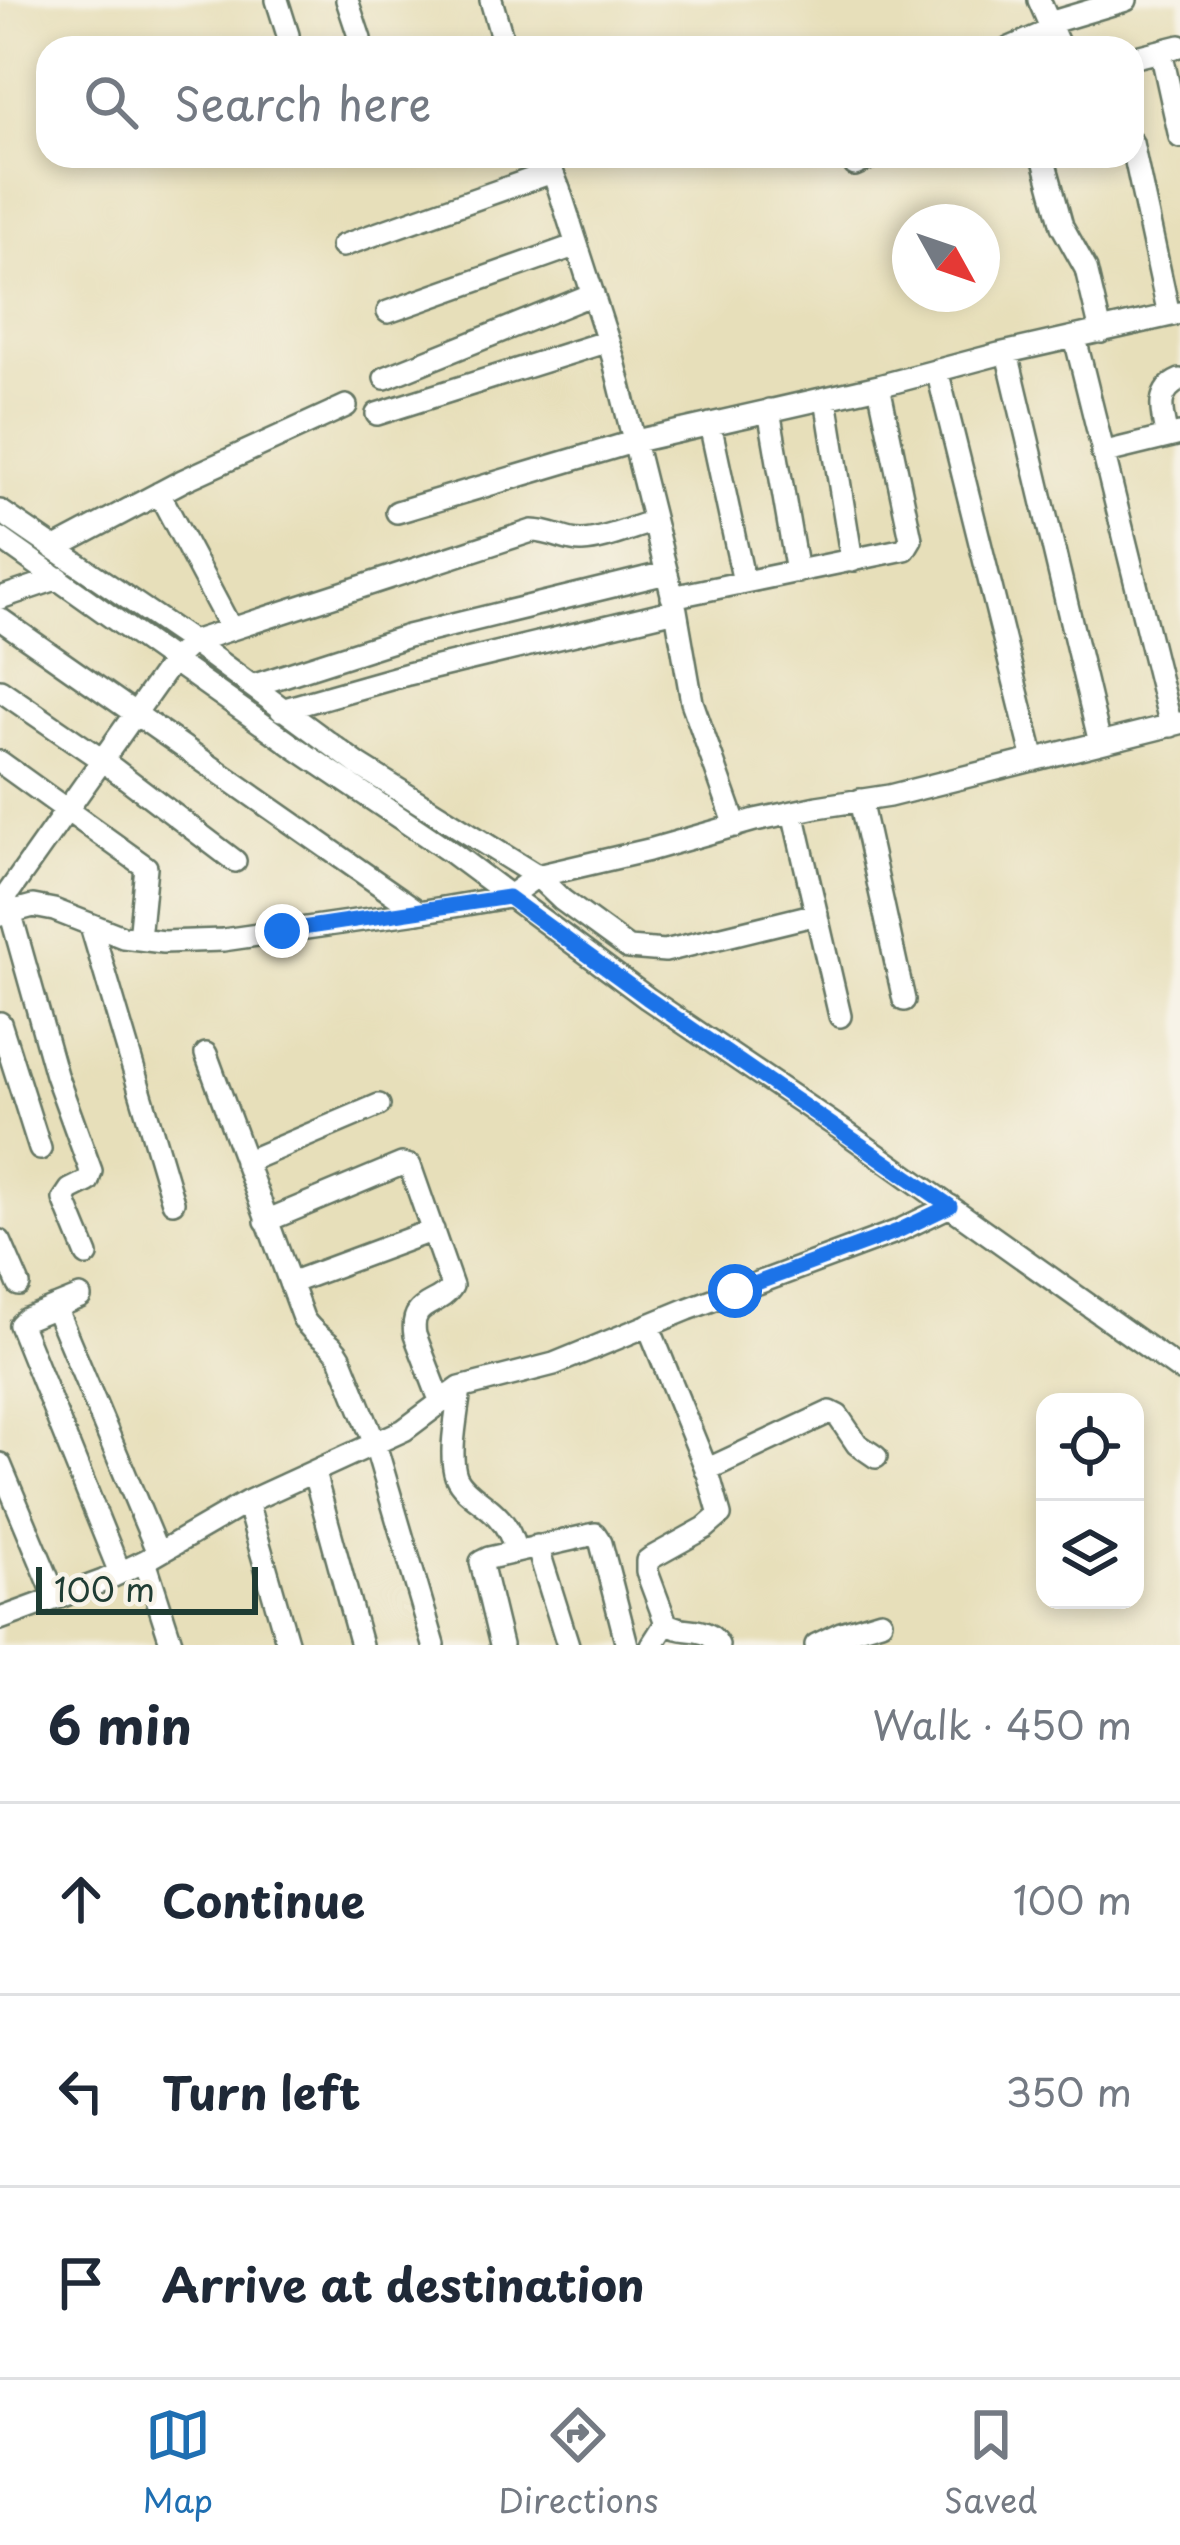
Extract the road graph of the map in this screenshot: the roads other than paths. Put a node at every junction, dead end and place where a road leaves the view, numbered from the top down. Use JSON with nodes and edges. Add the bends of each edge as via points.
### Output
{"nodes":[{"id":1,"x":277,"y":0,"type":"edge"},
{"id":2,"x":347,"y":0,"type":"edge"},
{"id":3,"x":490,"y":0,"type":"edge"},
{"id":4,"x":1039,"y":0,"type":"edge"},
{"id":5,"x":1126,"y":0,"type":"edge"},
{"id":6,"x":1054,"y":34,"type":"edge"},
{"id":7,"x":288,"y":35,"type":"dead end"},
{"id":8,"x":358,"y":36,"type":"edge"},
{"id":9,"x":501,"y":36,"type":"edge"},
{"id":10,"x":1170,"y":48,"type":"edge"},
{"id":11,"x":1180,"y":137,"type":"edge"},
{"id":12,"x":539,"y":168,"type":"edge"},
{"id":13,"x":556,"y":168,"type":"edge"},
{"id":14,"x":1046,"y":168,"type":"edge"},
{"id":15,"x":1138,"y":168,"type":"edge"},
{"id":16,"x":577,"y":244,"type":"junction"},
{"id":17,"x":342,"y":246,"type":"dead end"},
{"id":18,"x":593,"y":295,"type":"junction"},
{"id":19,"x":388,"y":312,"type":"dead end"},
{"id":20,"x":1175,"y":314,"type":"edge"},
{"id":21,"x":1101,"y":332,"type":"junction"},
{"id":22,"x":1075,"y":338,"type":"junction"},
{"id":23,"x":608,"y":341,"type":"junction"},
{"id":24,"x":1007,"y":352,"type":"junction"},
{"id":25,"x":937,"y":370,"type":"junction"},
{"id":26,"x":385,"y":378,"type":"dead end"},
{"id":27,"x":1180,"y":380,"type":"edge"},
{"id":28,"x":879,"y":386,"type":"junction"},
{"id":29,"x":826,"y":398,"type":"junction"},
{"id":30,"x":346,"y":406,"type":"dead end"},
{"id":31,"x":769,"y":410,"type":"junction"},
{"id":32,"x":377,"y":414,"type":"dead end"},
{"id":33,"x":710,"y":424,"type":"junction"},
{"id":34,"x":1174,"y":436,"type":"edge"},
{"id":35,"x":636,"y":441,"type":"junction"},
{"id":36,"x":1102,"y":453,"type":"junction"},
{"id":37,"x":159,"y":493,"type":"junction"},
{"id":38,"x":0,"y":511,"type":"edge"},
{"id":39,"x":397,"y":512,"type":"dead end"},
{"id":40,"x":652,"y":522,"type":"junction"},
{"id":41,"x":0,"y":538,"type":"edge"},
{"id":42,"x":54,"y":549,"type":"junction"},
{"id":43,"x":852,"y":561,"type":"junction"},
{"id":44,"x":797,"y":572,"type":"junction"},
{"id":45,"x":666,"y":573,"type":"junction"},
{"id":46,"x":58,"y":578,"type":"junction"},
{"id":47,"x":744,"y":583,"type":"junction"},
{"id":48,"x":0,"y":598,"type":"edge"},
{"id":49,"x":674,"y":604,"type":"junction"},
{"id":50,"x":0,"y":619,"type":"edge"},
{"id":51,"x":231,"y":629,"type":"junction"},
{"id":52,"x":183,"y":650,"type":"junction"},
{"id":53,"x":252,"y":686,"type":"junction"},
{"id":54,"x":0,"y":690,"type":"edge"},
{"id":55,"x":281,"y":710,"type":"junction"},
{"id":56,"x":136,"y":713,"type":"junction"},
{"id":57,"x":1176,"y":725,"type":"edge"},
{"id":58,"x":1100,"y":743,"type":"junction"},
{"id":59,"x":102,"y":760,"type":"junction"},
{"id":60,"x":1034,"y":760,"type":"junction"},
{"id":61,"x":0,"y":762,"type":"edge"},
{"id":62,"x":860,"y":800,"type":"junction"},
{"id":63,"x":67,"y":810,"type":"junction"},
{"id":64,"x":794,"y":812,"type":"junction"},
{"id":65,"x":736,"y":826,"type":"junction"},
{"id":66,"x":236,"y":860,"type":"dead end"},
{"id":67,"x":522,"y":887,"type":"junction"},
{"id":68,"x":4,"y":901,"type":"edge"},
{"id":69,"x":419,"y":912,"type":"junction"},
{"id":70,"x":817,"y":914,"type":"junction"},
{"id":71,"x":91,"y":926,"type":"junction"},
{"id":72,"x":139,"y":939,"type":"junction"},
{"id":73,"x":904,"y":1000,"type":"dead end"},
{"id":74,"x":840,"y":1016,"type":"dead end"},
{"id":75,"x":0,"y":1023,"type":"edge"},
{"id":76,"x":206,"y":1054,"type":"dead end"},
{"id":77,"x":379,"y":1105,"type":"dead end"},
{"id":78,"x":40,"y":1149,"type":"dead end"},
{"id":79,"x":245,"y":1162,"type":"junction"},
{"id":80,"x":173,"y":1202,"type":"dead end"},
{"id":81,"x":950,"y":1206,"type":"junction"},
{"id":82,"x":266,"y":1221,"type":"junction"},
{"id":83,"x":433,"y":1230,"type":"junction"},
{"id":84,"x":0,"y":1241,"type":"edge"},
{"id":85,"x":87,"y":1255,"type":"dead end"},
{"id":86,"x":290,"y":1283,"type":"junction"},
{"id":87,"x":19,"y":1285,"type":"dead end"},
{"id":88,"x":80,"y":1298,"type":"dead end"},
{"id":89,"x":55,"y":1307,"type":"junction"},
{"id":90,"x":649,"y":1324,"type":"junction"},
{"id":91,"x":1180,"y":1370,"type":"edge"},
{"id":92,"x":450,"y":1394,"type":"junction"},
{"id":93,"x":375,"y":1444,"type":"junction"},
{"id":94,"x":876,"y":1457,"type":"dead end"},
{"id":95,"x":0,"y":1464,"type":"edge"},
{"id":96,"x":706,"y":1470,"type":"junction"},
{"id":97,"x":314,"y":1473,"type":"junction"},
{"id":98,"x":247,"y":1502,"type":"junction"},
{"id":99,"x":526,"y":1549,"type":"junction"},
{"id":100,"x":152,"y":1557,"type":"junction"},
{"id":101,"x":120,"y":1573,"type":"junction"},
{"id":102,"x":648,"y":1575,"type":"junction"},
{"id":103,"x":612,"y":1585,"type":"junction"},
{"id":104,"x":56,"y":1598,"type":"junction"},
{"id":105,"x":0,"y":1619,"type":"edge"},
{"id":106,"x":881,"y":1621,"type":"dead end"},
{"id":107,"x":666,"y":1623,"type":"junction"},
{"id":108,"x":852,"y":1638,"type":"edge"},
{"id":109,"x":172,"y":1645,"type":"edge"},
{"id":110,"x":288,"y":1645,"type":"edge"},
{"id":111,"x":361,"y":1645,"type":"edge"},
{"id":112,"x":434,"y":1645,"type":"edge"},
{"id":113,"x":501,"y":1645,"type":"edge"},
{"id":114,"x":568,"y":1645,"type":"edge"},
{"id":115,"x":627,"y":1645,"type":"edge"},
{"id":116,"x":652,"y":1645,"type":"edge"},
{"id":117,"x":718,"y":1645,"type":"edge"},
{"id":118,"x":816,"y":1645,"type":"edge"}],
"edges":[{"from":1,"to":7,"type":"street"},
{"from":2,"to":8,"type":"street"},
{"from":3,"to":9,"type":"street"},
{"from":4,"to":6,"type":"street"},
{"from":5,"to":6,"type":"street"},
{"from":10,"to":11,"type":"street"},
{"from":12,"to":17,"type":"street"},
{"from":13,"to":16,"type":"street"},
{"from":14,"to":21,"type":"street"},
{"from":15,"to":20,"type":"street"},
{"from":16,"to":18,"type":"street"},
{"from":16,"to":19,"type":"street"},
{"from":18,"to":23,"type":"street"},
{"from":18,"to":26,"type":"street"},
{"from":20,"to":21,"type":"street"},
{"from":21,"to":22,"type":"street"},
{"from":22,"to":24,"type":"street"},
{"from":22,"to":36,"type":"street"},
{"from":23,"to":32,"type":"street"},
{"from":23,"to":35,"type":"street"},
{"from":24,"to":25,"type":"street"},
{"from":24,"to":58,"type":"street"},
{"from":25,"to":28,"type":"street"},
{"from":25,"to":60,"type":"street"},
{"from":27,"to":34,"type":"street","via":[[1169,385],[1161,407]]},
{"from":28,"to":29,"type":"street"},
{"from":28,"to":43,"type":"street","via":[[911,538],[905,549]]},
{"from":29,"to":31,"type":"street"},
{"from":29,"to":43,"type":"street"},
{"from":30,"to":37,"type":"street"},
{"from":31,"to":33,"type":"street"},
{"from":31,"to":44,"type":"street"},
{"from":33,"to":35,"type":"street"},
{"from":33,"to":47,"type":"street"},
{"from":34,"to":36,"type":"street"},
{"from":35,"to":39,"type":"street"},
{"from":35,"to":40,"type":"street"},
{"from":36,"to":57,"type":"street"},
{"from":37,"to":42,"type":"street"},
{"from":37,"to":51,"type":"street"},
{"from":38,"to":42,"type":"street"},
{"from":40,"to":45,"type":"street"},
{"from":40,"to":51,"type":"street","via":[[583,541],[532,531]]},
{"from":41,"to":46,"type":"street"},
{"from":42,"to":52,"type":"street"},
{"from":43,"to":44,"type":"street"},
{"from":44,"to":47,"type":"street"},
{"from":45,"to":49,"type":"street"},
{"from":45,"to":53,"type":"street","via":[[408,636]]},
{"from":46,"to":48,"type":"street"},
{"from":46,"to":52,"type":"street"},
{"from":47,"to":49,"type":"street"},
{"from":49,"to":55,"type":"street"},
{"from":49,"to":65,"type":"street","via":[[692,702]]},
{"from":50,"to":56,"type":"street"},
{"from":51,"to":52,"type":"street"},
{"from":52,"to":53,"type":"street"},
{"from":52,"to":56,"type":"street"},
{"from":52,"to":67,"type":"street","via":[[296,748],[433,840]]},
{"from":53,"to":55,"type":"street"},
{"from":54,"to":59,"type":"street"},
{"from":55,"to":67,"type":"street"},
{"from":56,"to":59,"type":"street"},
{"from":56,"to":69,"type":"street"},
{"from":57,"to":58,"type":"street"},
{"from":58,"to":60,"type":"street"},
{"from":59,"to":63,"type":"street"},
{"from":59,"to":66,"type":"street"},
{"from":60,"to":62,"type":"street"},
{"from":61,"to":63,"type":"street"},
{"from":62,"to":64,"type":"street"},
{"from":62,"to":73,"type":"street"},
{"from":63,"to":68,"type":"street"},
{"from":63,"to":72,"type":"street","via":[[146,867]]},
{"from":64,"to":65,"type":"street"},
{"from":64,"to":70,"type":"street"},
{"from":65,"to":67,"type":"street"},
{"from":67,"to":69,"type":"street"},
{"from":67,"to":70,"type":"street","via":[[562,901],[638,951]]},
{"from":67,"to":81,"type":"street","via":[[647,998]]},
{"from":68,"to":71,"type":"street"},
{"from":68,"to":85,"type":"street","via":[[91,1171],[64,1199]]},
{"from":69,"to":72,"type":"street","via":[[223,940]]},
{"from":70,"to":74,"type":"street"},
{"from":71,"to":72,"type":"street"},
{"from":71,"to":80,"type":"street"},
{"from":75,"to":78,"type":"street"},
{"from":76,"to":79,"type":"street"},
{"from":77,"to":79,"type":"street"},
{"from":79,"to":82,"type":"street"},
{"from":81,"to":90,"type":"street"},
{"from":81,"to":91,"type":"street"},
{"from":82,"to":83,"type":"street","via":[[407,1164]]},
{"from":82,"to":86,"type":"street"},
{"from":83,"to":86,"type":"street"},
{"from":83,"to":92,"type":"street","via":[[452,1286],[420,1309],[413,1325]]},
{"from":84,"to":87,"type":"street"},
{"from":86,"to":93,"type":"street","via":[[309,1330],[340,1357]]},
{"from":88,"to":89,"type":"street"},
{"from":89,"to":100,"type":"street"},
{"from":89,"to":101,"type":"street","via":[[22,1321],[21,1329]]},
{"from":90,"to":92,"type":"street","via":[[554,1364]]},
{"from":90,"to":96,"type":"street"},
{"from":92,"to":93,"type":"street"},
{"from":92,"to":99,"type":"street","via":[[456,1474]]},
{"from":93,"to":97,"type":"street"},
{"from":93,"to":112,"type":"street"},
{"from":94,"to":96,"type":"street","via":[[830,1412]]},
{"from":95,"to":104,"type":"street"},
{"from":96,"to":102,"type":"street","via":[[720,1515],[651,1558]]},
{"from":97,"to":98,"type":"street"},
{"from":97,"to":111,"type":"street"},
{"from":98,"to":100,"type":"street"},
{"from":98,"to":110,"type":"street"},
{"from":99,"to":103,"type":"street","via":[[595,1534]]},
{"from":99,"to":113,"type":"street","via":[[481,1562]]},
{"from":99,"to":114,"type":"street"},
{"from":100,"to":101,"type":"street"},
{"from":100,"to":109,"type":"street"},
{"from":101,"to":104,"type":"street"},
{"from":102,"to":103,"type":"street"},
{"from":102,"to":107,"type":"street"},
{"from":103,"to":115,"type":"street"},
{"from":104,"to":105,"type":"street"},
{"from":106,"to":108,"type":"street"},
{"from":107,"to":116,"type":"street"},
{"from":107,"to":117,"type":"street","via":[[705,1632]]},
{"from":108,"to":118,"type":"street"}]}
